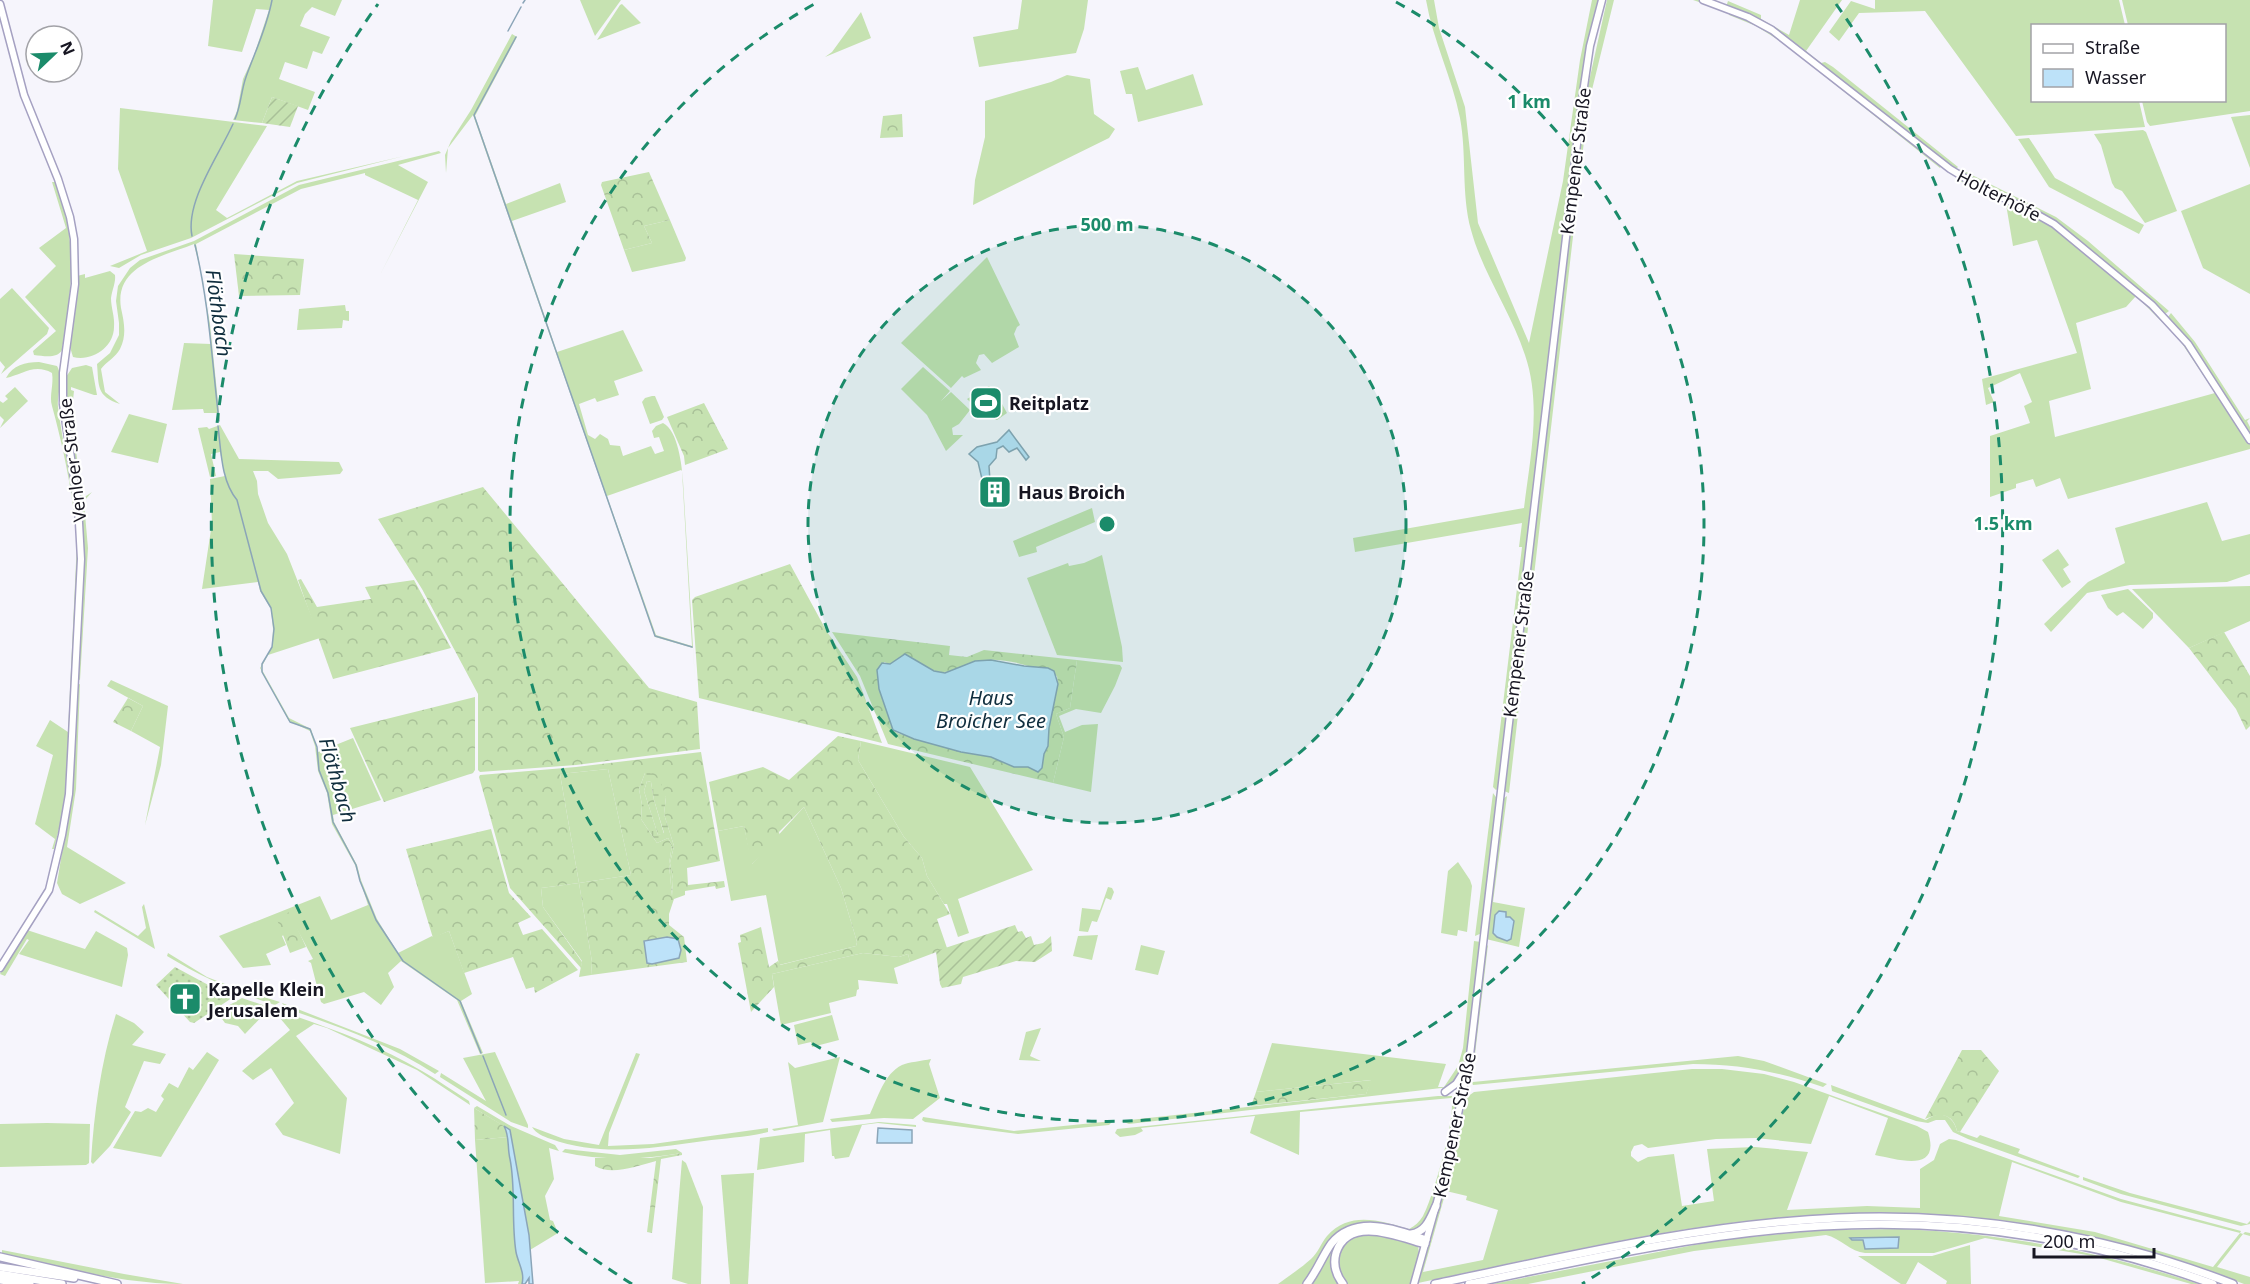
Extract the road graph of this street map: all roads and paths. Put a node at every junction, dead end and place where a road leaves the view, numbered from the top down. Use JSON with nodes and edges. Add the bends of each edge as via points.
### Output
{"nodes":[{"id":1,"x":1602,"y":0,"type":"edge"},
{"id":2,"x":1703,"y":0,"type":"edge"},
{"id":3,"x":0,"y":4,"type":"edge"},
{"id":4,"x":2250,"y":440,"type":"edge"},
{"id":5,"x":0,"y":968,"type":"edge"},
{"id":6,"x":1468,"y":1062,"type":"junction"},
{"id":7,"x":1445,"y":1092,"type":"dead end"},
{"id":8,"x":1436,"y":1206,"type":"junction"},
{"id":9,"x":1408,"y":1234,"type":"junction"},
{"id":10,"x":1426,"y":1242,"type":"junction"},
{"id":11,"x":0,"y":1259,"type":"edge"},
{"id":12,"x":0,"y":1267,"type":"edge"},
{"id":13,"x":0,"y":1274,"type":"edge"},
{"id":14,"x":0,"y":1280,"type":"edge"},
{"id":15,"x":30,"y":1284,"type":"edge"},
{"id":16,"x":62,"y":1284,"type":"edge"},
{"id":17,"x":109,"y":1284,"type":"edge"},
{"id":18,"x":117,"y":1284,"type":"edge"},
{"id":19,"x":1307,"y":1284,"type":"edge"},
{"id":20,"x":1343,"y":1284,"type":"edge"},
{"id":21,"x":1414,"y":1284,"type":"edge"},
{"id":22,"x":1436,"y":1284,"type":"edge"},
{"id":23,"x":1469,"y":1284,"type":"edge"},
{"id":24,"x":2213,"y":1284,"type":"edge"},
{"id":25,"x":2233,"y":1284,"type":"edge"}],
"edges":[{"from":1,"to":6,"type":"main road","name":"Kempener Straße","via":[[1590,46],[1582,104]]},
{"from":2,"to":4,"type":"main road","name":"Holterhöfe","via":[[1779,34],[1950,169],[2040,215],[2074,238],[2175,328]]},
{"from":3,"to":5,"type":"main road","name":"Venloer Straße","via":[[24,95],[70,217],[76,254],[63,404],[80,530],[69,794],[49,890]]},
{"from":6,"to":7,"type":"main road","via":[[1458,1081]]},
{"from":6,"to":8,"type":"main road","name":"Kempener Straße"},
{"from":8,"to":9,"type":"highway","via":[[1422,1231]]},
{"from":8,"to":10,"type":"main road","name":"Kempener Straße"},
{"from":9,"to":10,"type":"highway"},
{"from":9,"to":19,"type":"highway","via":[[1369,1226],[1350,1229],[1331,1245]]},
{"from":10,"to":20,"type":"highway","via":[[1377,1232],[1352,1234],[1341,1243],[1335,1256],[1336,1272]]},
{"from":10,"to":21,"type":"main road","name":"Kempener Straße"},
{"from":11,"to":18,"type":"highway"},
{"from":12,"to":17,"type":"highway"},
{"from":13,"to":16,"type":"highway"},
{"from":14,"to":15,"type":"highway"},
{"from":22,"to":25,"type":"highway","via":[[1713,1230],[1806,1220],[1895,1217],[1987,1223],[2069,1236],[2157,1258]]},
{"from":23,"to":24,"type":"highway","via":[[1696,1240],[1806,1227],[1882,1224],[1970,1228],[2064,1242]]}]}
